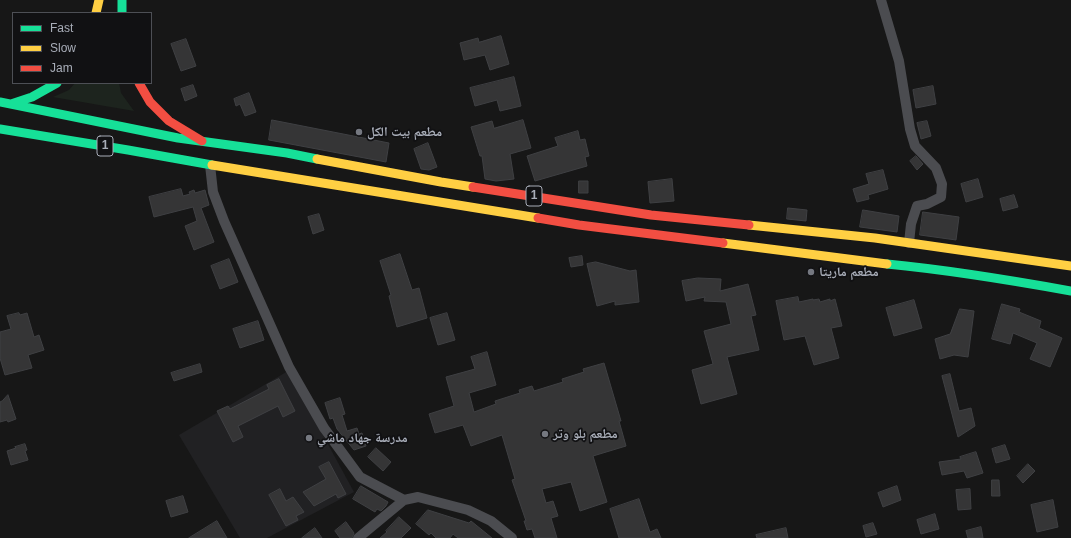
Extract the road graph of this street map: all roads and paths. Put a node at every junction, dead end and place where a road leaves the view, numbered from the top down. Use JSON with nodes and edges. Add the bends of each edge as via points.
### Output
{"nodes":[{"id":1,"x":99,"y":0,"type":"edge"},
{"id":2,"x":122,"y":0,"type":"edge"},
{"id":3,"x":881,"y":0,"type":"edge"},
{"id":4,"x":96,"y":12,"type":"edge"},
{"id":5,"x":122,"y":12,"type":"edge"},
{"id":6,"x":55,"y":84,"type":"edge"},
{"id":7,"x":140,"y":84,"type":"edge"},
{"id":8,"x":0,"y":102,"type":"edge"},
{"id":9,"x":11,"y":104,"type":"junction"},
{"id":10,"x":0,"y":129,"type":"edge"},
{"id":11,"x":202,"y":141,"type":"junction"},
{"id":12,"x":210,"y":165,"type":"junction"},
{"id":13,"x":438,"y":192,"type":"junction"},
{"id":14,"x":909,"y":243,"type":"junction"},
{"id":15,"x":874,"y":244,"type":"junction"},
{"id":16,"x":872,"y":262,"type":"junction"},
{"id":17,"x":1064,"y":270,"type":"edge"},
{"id":18,"x":1057,"y":289,"type":"junction"},
{"id":19,"x":1071,"y":291,"type":"edge"},
{"id":20,"x":404,"y":500,"type":"junction"},
{"id":21,"x":358,"y":538,"type":"edge"},
{"id":22,"x":512,"y":538,"type":"edge"}],
"edges":[{"from":1,"to":4,"type":"main road"},
{"from":2,"to":5,"type":"main road"},
{"from":3,"to":14,"type":"street","via":[[899,61],[915,146],[936,168],[942,184],[941,197],[917,206],[911,224]]},
{"from":6,"to":9,"type":"main road","via":[[32,97]]},
{"from":7,"to":11,"type":"main road","via":[[150,102],[169,121]]},
{"from":8,"to":9,"type":"main road","number":"1"},
{"from":9,"to":11,"type":"main road","number":"1"},
{"from":10,"to":12,"type":"main road","number":"1"},
{"from":11,"to":13,"type":"main road","number":"1","via":[[287,153]]},
{"from":12,"to":13,"type":"main road","number":"1"},
{"from":12,"to":20,"type":"street","via":[[213,192],[224,221],[289,367],[324,428],[360,477]]},
{"from":13,"to":15,"type":"main road","number":"1","via":[[651,215]]},
{"from":13,"to":16,"type":"main road","number":"1","via":[[579,225]]},
{"from":14,"to":15,"type":"main road","number":"1"},
{"from":14,"to":17,"type":"main road","number":"1"},
{"from":15,"to":16,"type":"main road"},
{"from":16,"to":18,"type":"main road","number":"1","via":[[997,278]]},
{"from":17,"to":18,"type":"main road"},
{"from":18,"to":19,"type":"main road","number":"1"},
{"from":20,"to":21,"type":"street"},
{"from":20,"to":22,"type":"street","via":[[418,497],[468,510],[491,521]]}]}
